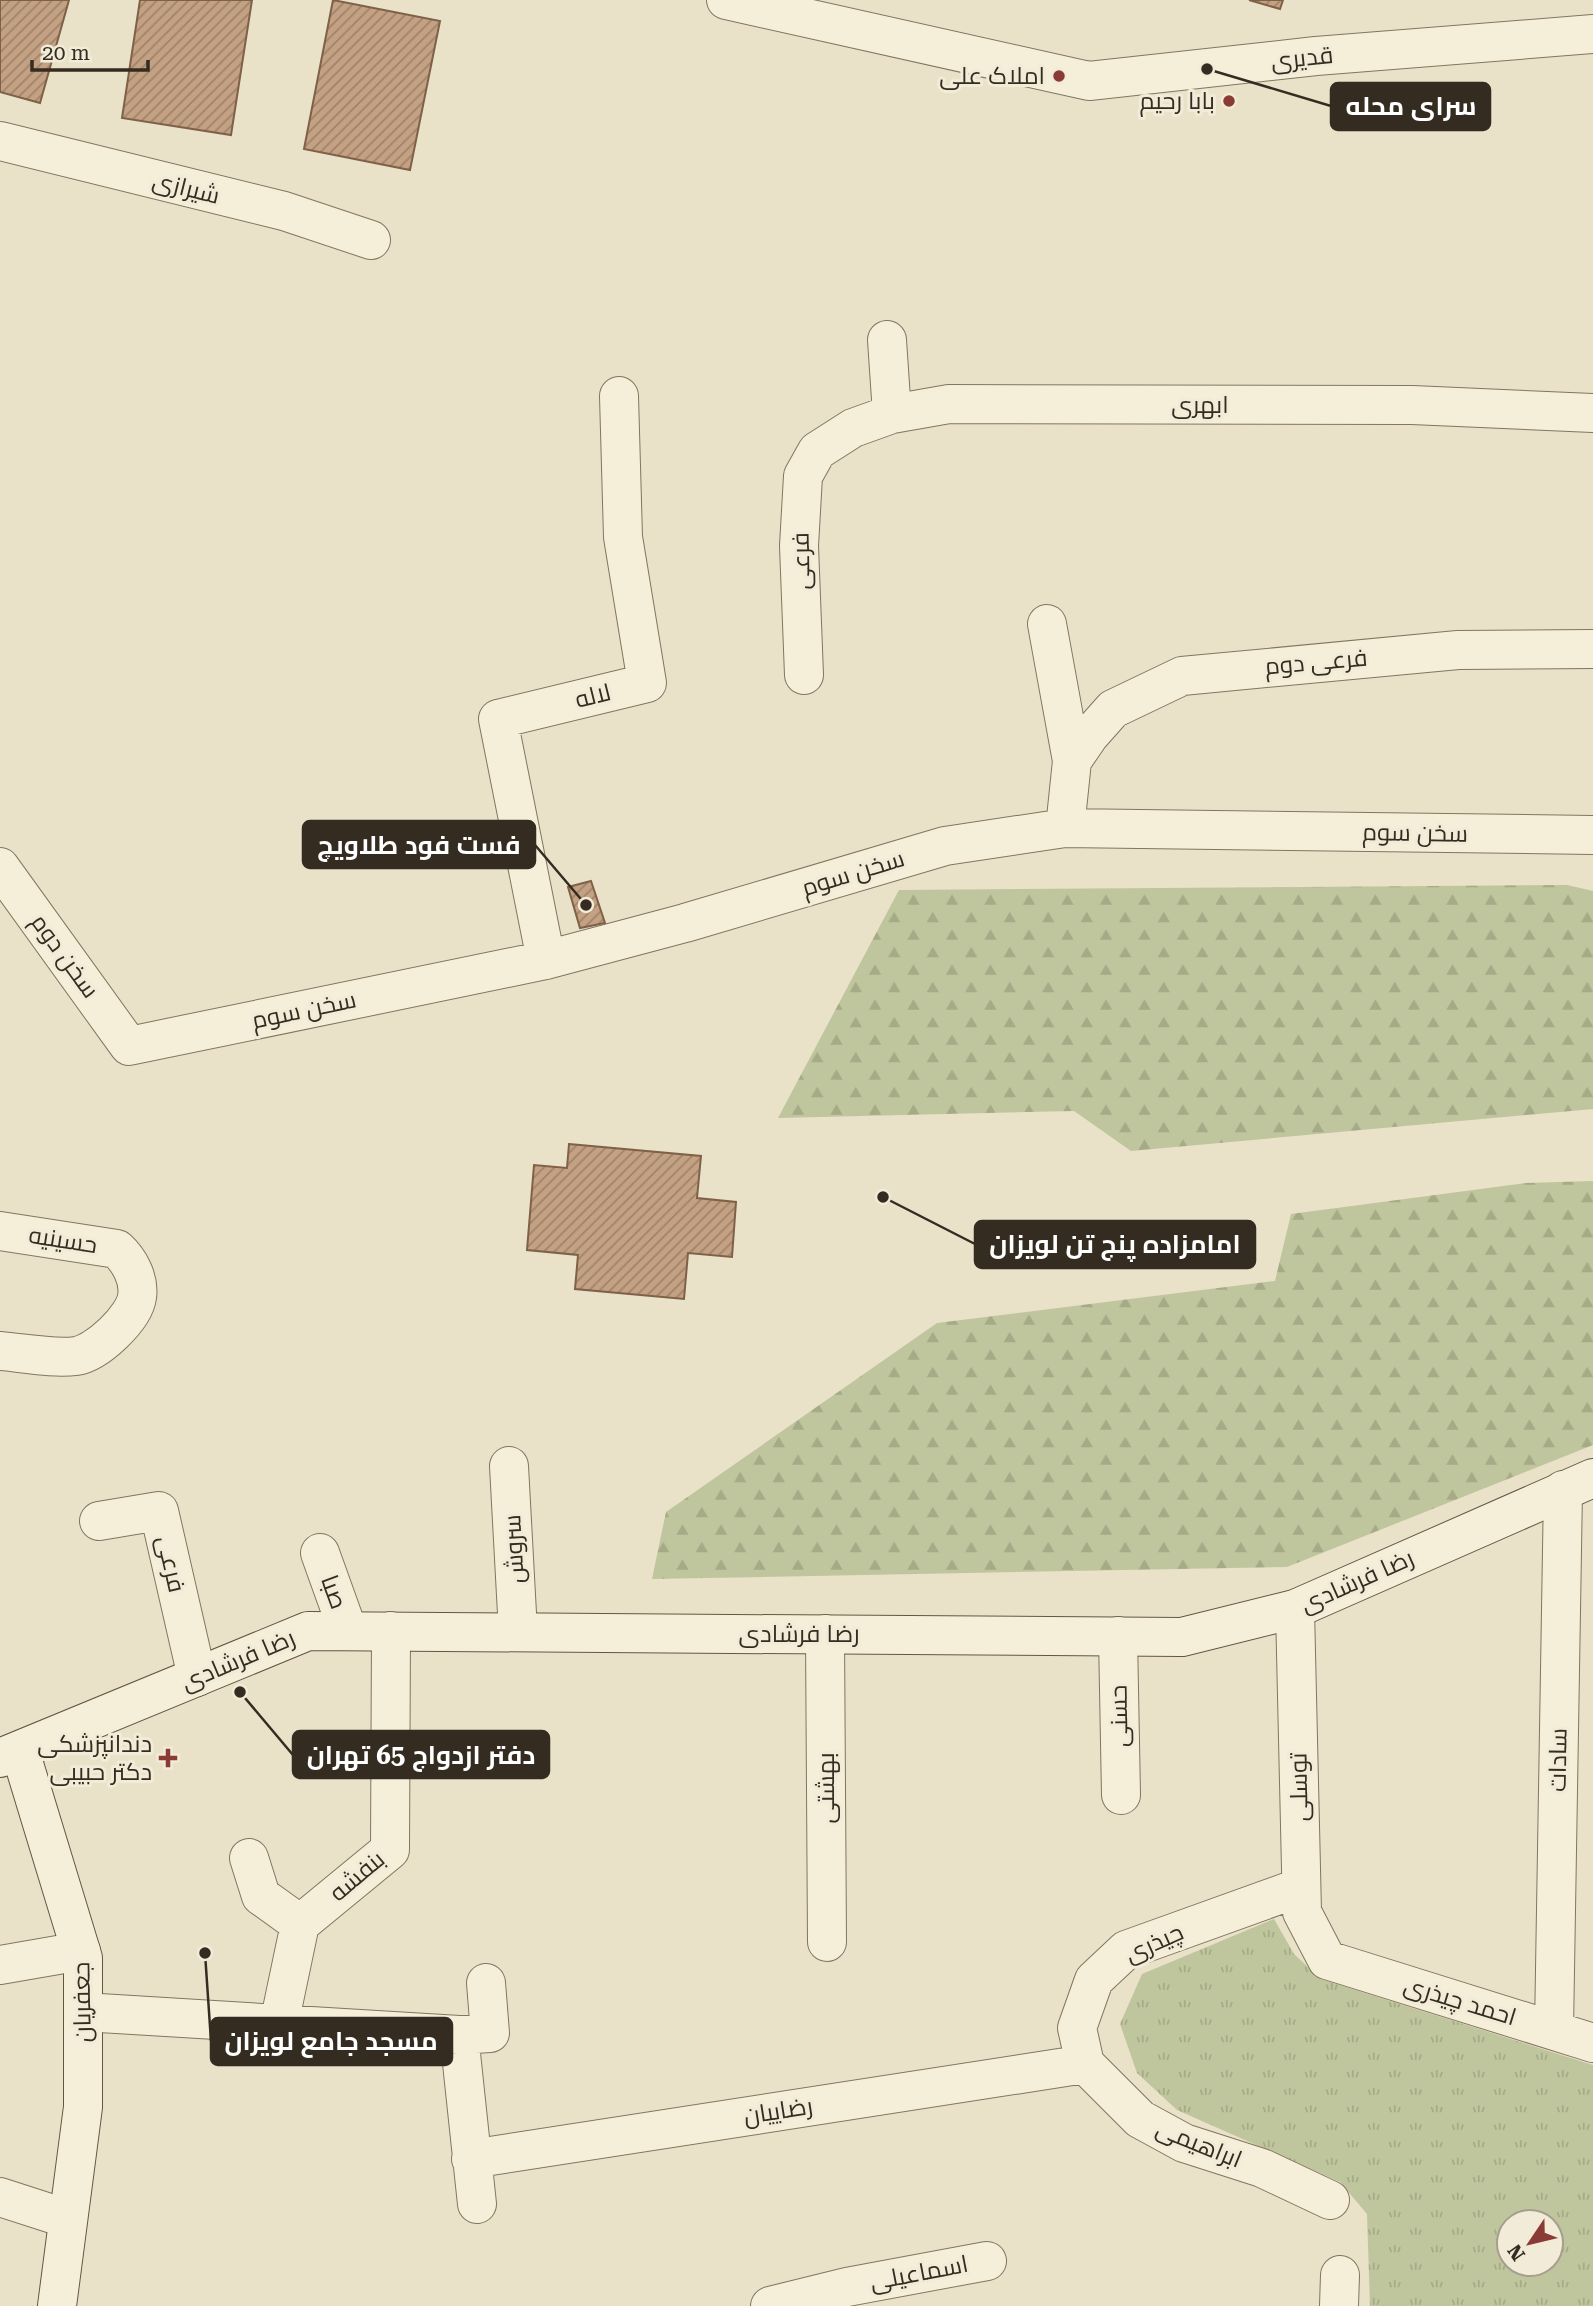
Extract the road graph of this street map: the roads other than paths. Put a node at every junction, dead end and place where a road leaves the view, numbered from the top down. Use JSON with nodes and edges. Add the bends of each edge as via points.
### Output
{"nodes":[{"id":1,"x":726,"y":0,"type":"edge"},
{"id":2,"x":1593,"y":34,"type":"edge"},
{"id":3,"x":0,"y":141,"type":"edge"},
{"id":4,"x":371,"y":240,"type":"dead end"},
{"id":5,"x":887,"y":340,"type":"dead end"},
{"id":6,"x":619,"y":396,"type":"dead end"},
{"id":7,"x":1593,"y":413,"type":"edge"},
{"id":8,"x":892,"y":414,"type":"junction"},
{"id":9,"x":817,"y":451,"type":"joint"},
{"id":10,"x":1047,"y":624,"type":"dead end"},
{"id":11,"x":1593,"y":649,"type":"edge"},
{"id":12,"x":804,"y":675,"type":"dead end"},
{"id":13,"x":1072,"y":761,"type":"junction"},
{"id":14,"x":1065,"y":828,"type":"junction"},
{"id":15,"x":1593,"y":835,"type":"edge"},
{"id":16,"x":0,"y":867,"type":"edge"},
{"id":17,"x":546,"y":960,"type":"junction"},
{"id":18,"x":130,"y":1045,"type":"joint"},
{"id":19,"x":0,"y":1231,"type":"edge"},
{"id":20,"x":0,"y":1351,"type":"edge"},
{"id":21,"x":509,"y":1466,"type":"dead end"},
{"id":22,"x":1578,"y":1484,"type":"edge"},
{"id":23,"x":99,"y":1521,"type":"dead end"},
{"id":24,"x":320,"y":1553,"type":"dead end"},
{"id":25,"x":1295,"y":1609,"type":"junction"},
{"id":26,"x":348,"y":1631,"type":"junction"},
{"id":27,"x":391,"y":1631,"type":"junction"},
{"id":28,"x":518,"y":1632,"type":"junction"},
{"id":29,"x":825,"y":1634,"type":"junction"},
{"id":30,"x":1118,"y":1636,"type":"junction"},
{"id":31,"x":197,"y":1677,"type":"junction"},
{"id":32,"x":10,"y":1754,"type":"edge"},
{"id":33,"x":1121,"y":1795,"type":"dead end"},
{"id":34,"x":249,"y":1858,"type":"dead end"},
{"id":35,"x":1301,"y":1887,"type":"junction"},
{"id":36,"x":300,"y":1924,"type":"junction"},
{"id":37,"x":827,"y":1942,"type":"dead end"},
{"id":38,"x":80,"y":1951,"type":"junction"},
{"id":39,"x":1327,"y":1960,"type":"joint"},
{"id":40,"x":0,"y":1965,"type":"edge"},
{"id":41,"x":486,"y":1983,"type":"dead end"},
{"id":42,"x":83,"y":2012,"type":"junction"},
{"id":43,"x":279,"y":2024,"type":"junction"},
{"id":44,"x":1554,"y":2030,"type":"junction"},
{"id":45,"x":459,"y":2035,"type":"junction"},
{"id":46,"x":1593,"y":2043,"type":"edge"},
{"id":47,"x":1085,"y":2064,"type":"junction"},
{"id":48,"x":471,"y":2159,"type":"junction"},
{"id":49,"x":0,"y":2197,"type":"edge"},
{"id":50,"x":1330,"y":2200,"type":"dead end"},
{"id":51,"x":477,"y":2204,"type":"dead end"},
{"id":52,"x":68,"y":2219,"type":"junction"},
{"id":53,"x":986,"y":2261,"type":"dead end"},
{"id":54,"x":57,"y":2306,"type":"edge"},
{"id":55,"x":770,"y":2306,"type":"edge"}],
"edges":[{"from":1,"to":2,"type":"street","name":"قدیری","via":[[1089,81],[1317,56]]},
{"from":3,"to":4,"type":"street","name":"شیرازی","via":[[284,211]]},
{"from":5,"to":8,"type":"street"},
{"from":6,"to":17,"type":"street","name":"لاله","via":[[623,537],[647,683],[498,719]]},
{"from":7,"to":8,"type":"street","name":"ابهری","via":[[1412,405],[949,404]]},
{"from":8,"to":9,"type":"street","name":"ابهری","via":[[853,428]]},
{"from":9,"to":12,"type":"street","name":"فرعی","via":[[803,476],[799,546]]},
{"from":10,"to":13,"type":"street"},
{"from":11,"to":13,"type":"street","name":"فرعی دوم","via":[[1458,650],[1182,676],[1113,709]]},
{"from":13,"to":14,"type":"street"},
{"from":14,"to":15,"type":"street","name":"سخن سوم"},
{"from":14,"to":17,"type":"street","name":"سخن سوم","via":[[945,846]]},
{"from":16,"to":18,"type":"street","name":"سخن دوم"},
{"from":17,"to":18,"type":"street","name":"سخن سوم"},
{"from":19,"to":20,"type":"street","name":"حسینیه","via":[[117,1248],[134,1275],[137,1298],[122,1325],[97,1347],[78,1356]]},
{"from":21,"to":28,"type":"street","name":"سروش"},
{"from":22,"to":25,"type":"street","name":"رضا فرشادی"},
{"from":22,"to":44,"type":"street","name":"سادات"},
{"from":23,"to":31,"type":"street","name":"فرعی","via":[[159,1511]]},
{"from":24,"to":26,"type":"street","name":"صبا"},
{"from":25,"to":30,"type":"street","name":"رضا فرشادی","via":[[1182,1637]]},
{"from":25,"to":35,"type":"street","name":"توسلی"},
{"from":26,"to":27,"type":"street","name":"رضا فرشادی"},
{"from":26,"to":31,"type":"street","name":"رضا فرشادی","via":[[308,1631]]},
{"from":27,"to":28,"type":"street","name":"رضا فرشادی"},
{"from":27,"to":36,"type":"street","name":"بنفشه","via":[[390,1850]]},
{"from":28,"to":29,"type":"street","name":"رضا فرشادی"},
{"from":29,"to":30,"type":"street","name":"رضا فرشادی"},
{"from":29,"to":37,"type":"street","name":"بهشتی"},
{"from":30,"to":33,"type":"street","name":"حسنی"},
{"from":31,"to":32,"type":"street","name":"رضا فرشادی"},
{"from":32,"to":38,"type":"street","name":"جعفریان"},
{"from":34,"to":36,"type":"street","via":[[261,1896]]},
{"from":35,"to":39,"type":"street","name":"توسلی","via":[[1302,1912]]},
{"from":35,"to":47,"type":"street","name":"چیذری","via":[[1126,1950],[1094,1980],[1077,2028]]},
{"from":36,"to":43,"type":"street"},
{"from":38,"to":40,"type":"street"},
{"from":38,"to":42,"type":"street","name":"جعفریان"},
{"from":39,"to":44,"type":"street","name":"احمد چیذری"},
{"from":41,"to":45,"type":"street","via":[[490,2033]]},
{"from":42,"to":43,"type":"street"},
{"from":42,"to":52,"type":"street","name":"جعفریان","via":[[83,2107]]},
{"from":43,"to":45,"type":"street"},
{"from":44,"to":46,"type":"street","name":"احمد چیذری"},
{"from":45,"to":48,"type":"street"},
{"from":47,"to":48,"type":"street","name":"رضاییان"},
{"from":47,"to":50,"type":"street","name":"ابراهیمی","via":[[1140,2119],[1184,2143],[1262,2168]]},
{"from":48,"to":51,"type":"street"},
{"from":49,"to":52,"type":"street"},
{"from":52,"to":54,"type":"street","name":"جعفریان"},
{"from":53,"to":55,"type":"street","name":"اسماعیلی"}]}
